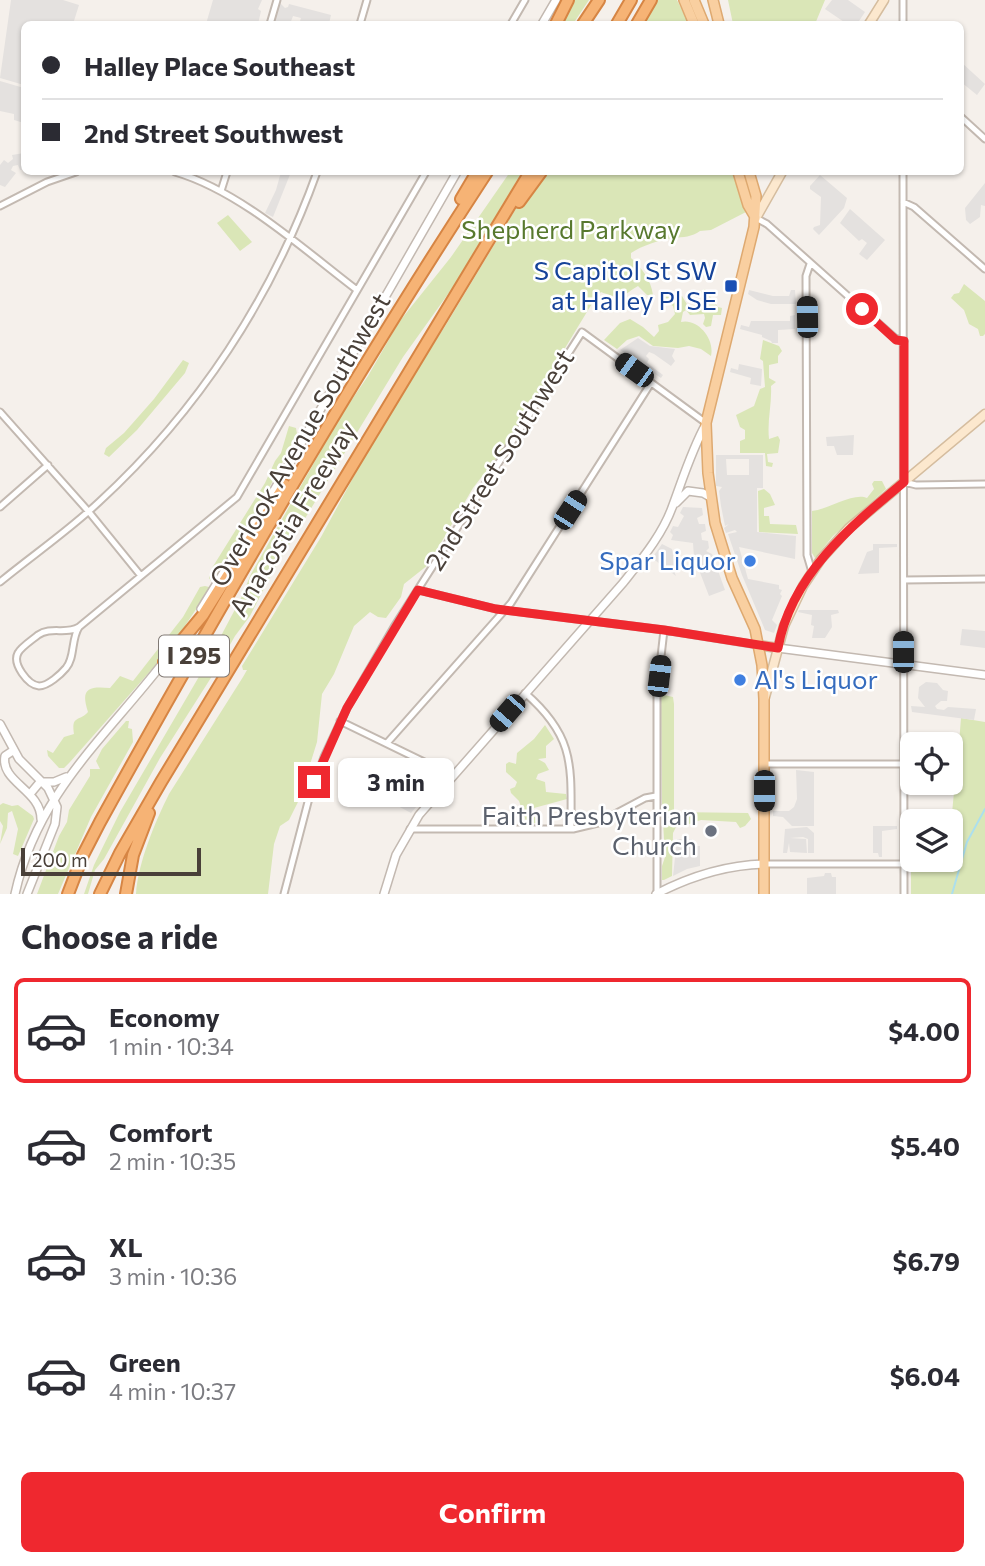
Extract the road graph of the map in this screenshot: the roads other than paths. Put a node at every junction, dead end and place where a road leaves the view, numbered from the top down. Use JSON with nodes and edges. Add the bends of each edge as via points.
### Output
{"nodes":[{"id":1,"x":277,"y":0,"type":"edge"},
{"id":2,"x":367,"y":0,"type":"edge"},
{"id":3,"x":525,"y":0,"type":"edge"},
{"id":4,"x":556,"y":0,"type":"edge"},
{"id":5,"x":568,"y":0,"type":"edge"},
{"id":6,"x":600,"y":0,"type":"edge"},
{"id":7,"x":631,"y":0,"type":"edge"},
{"id":8,"x":651,"y":0,"type":"edge"},
{"id":9,"x":684,"y":0,"type":"edge"},
{"id":10,"x":694,"y":0,"type":"edge"},
{"id":11,"x":713,"y":0,"type":"edge"},
{"id":12,"x":884,"y":0,"type":"edge"},
{"id":13,"x":903,"y":0,"type":"edge"},
{"id":14,"x":271,"y":21,"type":"edge"},
{"id":15,"x":361,"y":21,"type":"edge"},
{"id":16,"x":513,"y":21,"type":"edge"},
{"id":17,"x":544,"y":21,"type":"edge"},
{"id":18,"x":558,"y":21,"type":"edge"},
{"id":19,"x":585,"y":21,"type":"edge"},
{"id":20,"x":619,"y":21,"type":"edge"},
{"id":21,"x":639,"y":21,"type":"edge"},
{"id":22,"x":693,"y":21,"type":"edge"},
{"id":23,"x":703,"y":21,"type":"edge"},
{"id":24,"x":718,"y":21,"type":"edge"},
{"id":25,"x":871,"y":21,"type":"edge"},
{"id":26,"x":903,"y":21,"type":"edge"},
{"id":27,"x":964,"y":120,"type":"edge"},
{"id":28,"x":985,"y":139,"type":"edge"},
{"id":29,"x":48,"y":175,"type":"edge"},
{"id":30,"x":67,"y":175,"type":"edge"},
{"id":31,"x":182,"y":175,"type":"edge"},
{"id":32,"x":226,"y":175,"type":"edge"},
{"id":33,"x":316,"y":175,"type":"edge"},
{"id":34,"x":424,"y":175,"type":"edge"},
{"id":35,"x":455,"y":175,"type":"edge"},
{"id":36,"x":475,"y":175,"type":"edge"},
{"id":37,"x":485,"y":175,"type":"edge"},
{"id":38,"x":528,"y":175,"type":"edge"},
{"id":39,"x":539,"y":175,"type":"edge"},
{"id":40,"x":739,"y":175,"type":"edge"},
{"id":41,"x":750,"y":175,"type":"edge"},
{"id":42,"x":780,"y":175,"type":"edge"},
{"id":43,"x":903,"y":175,"type":"edge"},
{"id":44,"x":51,"y":180,"type":"junction"},
{"id":45,"x":221,"y":191,"type":"junction"},
{"id":46,"x":903,"y":202,"type":"junction"},
{"id":47,"x":0,"y":206,"type":"edge"},
{"id":48,"x":756,"y":218,"type":"junction"},
{"id":49,"x":289,"y":239,"type":"junction"},
{"id":50,"x":439,"y":246,"type":"junction"},
{"id":51,"x":810,"y":264,"type":"junction"},
{"id":52,"x":985,"y":269,"type":"edge"},
{"id":53,"x":467,"y":275,"type":"junction"},
{"id":54,"x":357,"y":290,"type":"junction"},
{"id":55,"x":904,"y":341,"type":"junction"},
{"id":56,"x":651,"y":383,"type":"junction"},
{"id":57,"x":985,"y":414,"type":"edge"},
{"id":58,"x":2,"y":417,"type":"edge"},
{"id":59,"x":329,"y":422,"type":"junction"},
{"id":60,"x":706,"y":423,"type":"junction"},
{"id":61,"x":48,"y":466,"type":"junction"},
{"id":62,"x":904,"y":482,"type":"junction"},
{"id":63,"x":985,"y":484,"type":"edge"},
{"id":64,"x":710,"y":496,"type":"junction"},
{"id":65,"x":673,"y":506,"type":"junction"},
{"id":66,"x":0,"y":507,"type":"edge"},
{"id":67,"x":89,"y":512,"type":"junction"},
{"id":68,"x":812,"y":572,"type":"junction"},
{"id":69,"x":141,"y":576,"type":"junction"},
{"id":70,"x":985,"y":579,"type":"edge"},
{"id":71,"x":904,"y":580,"type":"junction"},
{"id":72,"x":0,"y":582,"type":"edge"},
{"id":73,"x":418,"y":590,"type":"junction"},
{"id":74,"x":505,"y":610,"type":"junction"},
{"id":75,"x":588,"y":621,"type":"junction"},
{"id":76,"x":79,"y":627,"type":"junction"},
{"id":77,"x":664,"y":630,"type":"junction"},
{"id":78,"x":758,"y":645,"type":"junction"},
{"id":79,"x":778,"y":648,"type":"junction"},
{"id":80,"x":164,"y":662,"type":"junction"},
{"id":81,"x":903,"y":664,"type":"junction"},
{"id":82,"x":985,"y":675,"type":"edge"},
{"id":83,"x":525,"y":693,"type":"junction"},
{"id":84,"x":764,"y":699,"type":"junction"},
{"id":85,"x":340,"y":721,"type":"junction"},
{"id":86,"x":0,"y":724,"type":"edge"},
{"id":87,"x":902,"y":732,"type":"edge"},
{"id":88,"x":190,"y":735,"type":"junction"},
{"id":89,"x":387,"y":743,"type":"junction"},
{"id":90,"x":14,"y":750,"type":"junction"},
{"id":91,"x":764,"y":764,"type":"junction"},
{"id":92,"x":900,"y":764,"type":"edge"},
{"id":93,"x":70,"y":775,"type":"junction"},
{"id":94,"x":453,"y":776,"type":"junction"},
{"id":95,"x":40,"y":782,"type":"junction"},
{"id":96,"x":30,"y":794,"type":"junction"},
{"id":97,"x":656,"y":796,"type":"junction"},
{"id":98,"x":53,"y":798,"type":"junction"},
{"id":99,"x":41,"y":820,"type":"junction"},
{"id":100,"x":410,"y":829,"type":"junction"},
{"id":101,"x":571,"y":829,"type":"junction"},
{"id":102,"x":764,"y":864,"type":"junction"},
{"id":103,"x":900,"y":864,"type":"edge"},
{"id":104,"x":904,"y":872,"type":"edge"},
{"id":105,"x":15,"y":894,"type":"edge"},
{"id":106,"x":27,"y":894,"type":"edge"},
{"id":107,"x":68,"y":894,"type":"edge"},
{"id":108,"x":100,"y":894,"type":"edge"},
{"id":109,"x":126,"y":894,"type":"edge"},
{"id":110,"x":284,"y":894,"type":"edge"},
{"id":111,"x":384,"y":894,"type":"edge"},
{"id":112,"x":657,"y":894,"type":"edge"},
{"id":113,"x":764,"y":894,"type":"edge"},
{"id":114,"x":904,"y":894,"type":"edge"}],
"edges":[{"from":1,"to":14,"type":"street"},
{"from":2,"to":15,"type":"street"},
{"from":3,"to":16,"type":"street"},
{"from":4,"to":17,"type":"street"},
{"from":5,"to":18,"type":"highway"},
{"from":6,"to":19,"type":"highway"},
{"from":7,"to":20,"type":"highway"},
{"from":8,"to":21,"type":"highway"},
{"from":9,"to":22,"type":"main road"},
{"from":10,"to":23,"type":"main road"},
{"from":11,"to":24,"type":"main road"},
{"from":12,"to":25,"type":"main road"},
{"from":13,"to":26,"type":"street"},
{"from":27,"to":28,"type":"street"},
{"from":29,"to":44,"type":"street"},
{"from":30,"to":44,"type":"street"},
{"from":31,"to":45,"type":"street"},
{"from":32,"to":45,"type":"street"},
{"from":33,"to":49,"type":"street"},
{"from":34,"to":54,"type":"street"},
{"from":35,"to":80,"type":"street","name":"Overlook Avenue Southwest","via":[[269,499]]},
{"from":36,"to":50,"type":"highway"},
{"from":37,"to":50,"type":"highway","name":"Anacostia Freeway","number":"I 295"},
{"from":38,"to":53,"type":"highway","name":"Anacostia Freeway","number":"I 295"},
{"from":39,"to":53,"type":"highway"},
{"from":40,"to":48,"type":"main road"},
{"from":41,"to":48,"type":"main road"},
{"from":42,"to":48,"type":"main road"},
{"from":43,"to":46,"type":"street"},
{"from":44,"to":47,"type":"street"},
{"from":45,"to":49,"type":"street"},
{"from":46,"to":52,"type":"street","via":[[914,206]]},
{"from":46,"to":55,"type":"street"},
{"from":48,"to":51,"type":"street"},
{"from":48,"to":60,"type":"main road"},
{"from":49,"to":54,"type":"street"},
{"from":49,"to":67,"type":"street","via":[[252,313],[201,390],[151,450]]},
{"from":50,"to":59,"type":"highway","name":"Anacostia Freeway","number":"I 295"},
{"from":51,"to":55,"type":"street","via":[[896,340]]},
{"from":51,"to":68,"type":"street","via":[[806,276],[807,555]]},
{"from":53,"to":88,"type":"highway","name":"Anacostia Freeway","number":"I 295"},
{"from":54,"to":69,"type":"street","via":[[240,494]]},
{"from":55,"to":62,"type":"street"},
{"from":56,"to":60,"type":"street"},
{"from":56,"to":73,"type":"street","name":"2nd Street Southwest","via":[[582,332]]},
{"from":56,"to":74,"type":"street"},
{"from":57,"to":62,"type":"main road"},
{"from":58,"to":61,"type":"street"},
{"from":59,"to":80,"type":"highway","via":[[203,615]]},
{"from":59,"to":107,"type":"highway","name":"Anacostia Freeway","number":"I 295","via":[[100,822]]},
{"from":60,"to":64,"type":"main road"},
{"from":60,"to":65,"type":"street"},
{"from":61,"to":66,"type":"street"},
{"from":61,"to":67,"type":"street"},
{"from":62,"to":63,"type":"street"},
{"from":62,"to":68,"type":"main road","via":[[849,528]]},
{"from":62,"to":71,"type":"street"},
{"from":64,"to":65,"type":"street","via":[[688,491]]},
{"from":64,"to":78,"type":"main road","via":[[725,558]]},
{"from":65,"to":75,"type":"street","via":[[642,558]]},
{"from":67,"to":69,"type":"street"},
{"from":67,"to":72,"type":"street"},
{"from":68,"to":79,"type":"main road"},
{"from":69,"to":76,"type":"street"},
{"from":70,"to":71,"type":"street"},
{"from":71,"to":81,"type":"street"},
{"from":73,"to":74,"type":"street"},
{"from":73,"to":85,"type":"street","name":"2nd Street Southwest"},
{"from":74,"to":75,"type":"street"},
{"from":74,"to":89,"type":"street"},
{"from":75,"to":77,"type":"street"},
{"from":75,"to":83,"type":"street"},
{"from":76,"to":76,"type":"street","via":[[44,632],[19,651],[17,666],[30,682],[46,684],[66,668]]},
{"from":77,"to":78,"type":"street"},
{"from":77,"to":97,"type":"street","via":[[657,692]]},
{"from":78,"to":79,"type":"main road"},
{"from":78,"to":84,"type":"main road"},
{"from":79,"to":81,"type":"street"},
{"from":79,"to":84,"type":"main road"},
{"from":80,"to":93,"type":"street","name":"Overlook Avenue Southwest"},
{"from":81,"to":82,"type":"street"},
{"from":81,"to":87,"type":"street"},
{"from":83,"to":94,"type":"street"},
{"from":83,"to":101,"type":"street","via":[[554,722],[566,747]]},
{"from":84,"to":91,"type":"main road"},
{"from":85,"to":89,"type":"street"},
{"from":85,"to":110,"type":"street","name":"2nd Street Southwest","via":[[308,802]]},
{"from":86,"to":90,"type":"street"},
{"from":88,"to":108,"type":"highway","name":"Anacostia Freeway","number":"I 295"},
{"from":88,"to":109,"type":"highway","via":[[140,835]]},
{"from":89,"to":94,"type":"street"},
{"from":90,"to":95,"type":"street"},
{"from":90,"to":96,"type":"street","via":[[3,762],[6,777]]},
{"from":91,"to":92,"type":"street"},
{"from":91,"to":102,"type":"main road"},
{"from":93,"to":95,"type":"street"},
{"from":93,"to":98,"type":"street","name":"Overlook Avenue Southwest"},
{"from":94,"to":100,"type":"street"},
{"from":95,"to":96,"type":"street"},
{"from":95,"to":98,"type":"street"},
{"from":96,"to":99,"type":"street","via":[[39,805]]},
{"from":97,"to":101,"type":"street","via":[[595,824]]},
{"from":97,"to":112,"type":"street"},
{"from":98,"to":99,"type":"street","name":"Overlook Avenue Southwest"},
{"from":98,"to":106,"type":"street","via":[[55,824]]},
{"from":99,"to":105,"type":"street","name":"Overlook Avenue Southwest"},
{"from":100,"to":101,"type":"street"},
{"from":100,"to":111,"type":"street"},
{"from":102,"to":103,"type":"street"},
{"from":102,"to":112,"type":"street","via":[[706,873]]},
{"from":102,"to":113,"type":"main road"},
{"from":104,"to":114,"type":"street"}]}
